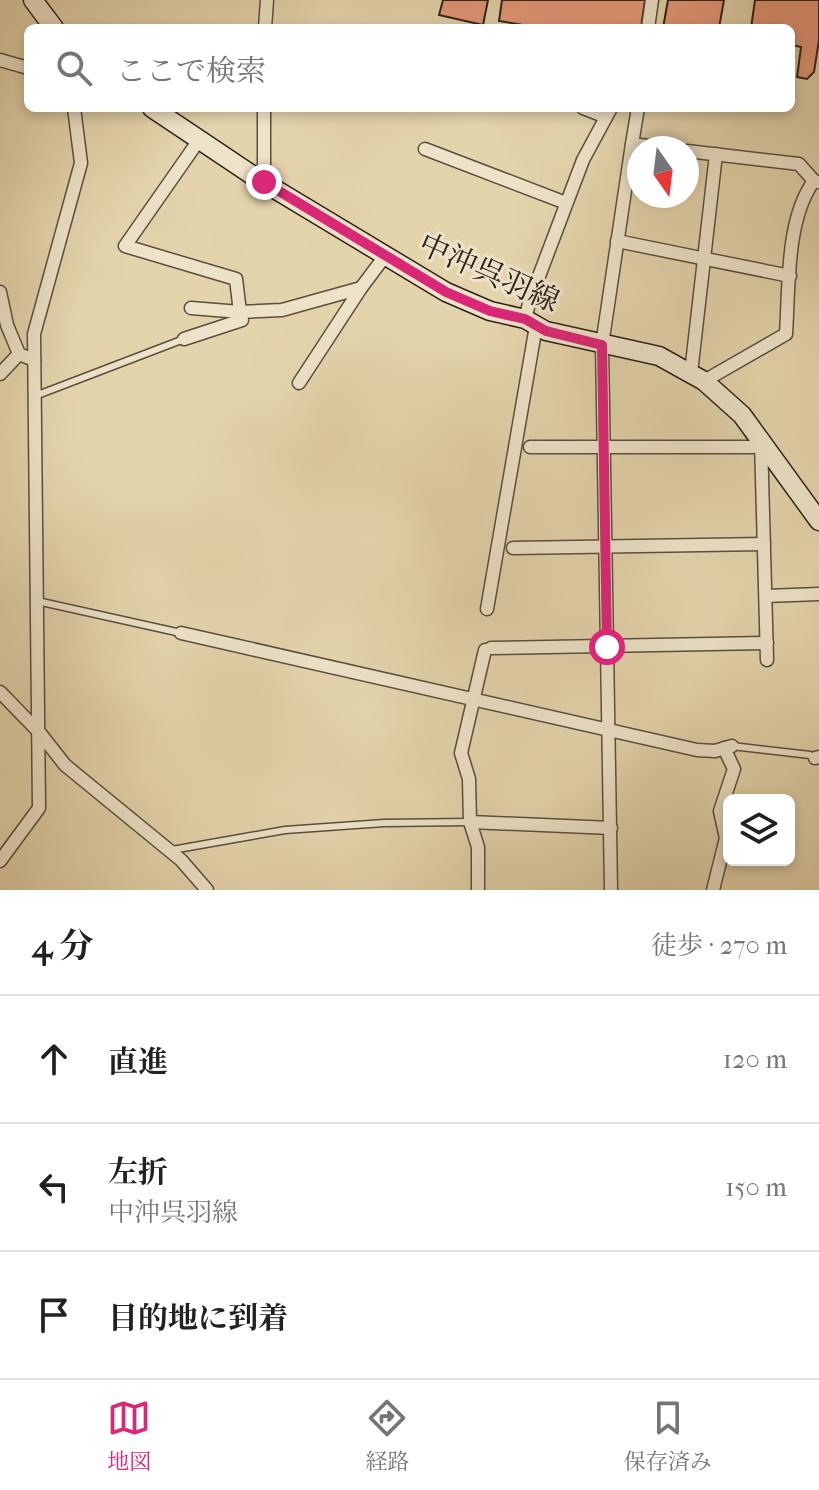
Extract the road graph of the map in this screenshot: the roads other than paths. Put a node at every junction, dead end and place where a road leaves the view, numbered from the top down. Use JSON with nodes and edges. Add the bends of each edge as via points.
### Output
{"nodes":[{"id":1,"x":33,"y":0,"type":"edge"},
{"id":2,"x":267,"y":0,"type":"edge"},
{"id":3,"x":652,"y":0,"type":"edge"},
{"id":4,"x":51,"y":24,"type":"edge"},
{"id":5,"x":265,"y":24,"type":"edge"},
{"id":6,"x":649,"y":24,"type":"edge"},
{"id":7,"x":0,"y":60,"type":"edge"},
{"id":8,"x":24,"y":67,"type":"edge"},
{"id":9,"x":75,"y":112,"type":"edge"},
{"id":10,"x":158,"y":112,"type":"edge"},
{"id":11,"x":264,"y":112,"type":"edge"},
{"id":12,"x":637,"y":112,"type":"edge"},
{"id":13,"x":609,"y":113,"type":"edge"},
{"id":14,"x":633,"y":136,"type":"edge"},
{"id":15,"x":199,"y":140,"type":"junction"},
{"id":16,"x":425,"y":149,"type":"dead end"},
{"id":17,"x":699,"y":152,"type":"edge"},
{"id":18,"x":716,"y":154,"type":"junction"},
{"id":19,"x":627,"y":176,"type":"edge"},
{"id":20,"x":816,"y":181,"type":"edge"},
{"id":21,"x":264,"y":182,"type":"junction"},
{"id":22,"x":566,"y":203,"type":"junction"},
{"id":23,"x":617,"y":241,"type":"junction"},
{"id":24,"x":385,"y":256,"type":"junction"},
{"id":25,"x":704,"y":259,"type":"junction"},
{"id":26,"x":790,"y":276,"type":"junction"},
{"id":27,"x":361,"y":288,"type":"junction"},
{"id":28,"x":0,"y":292,"type":"edge"},
{"id":29,"x":191,"y":308,"type":"dead end"},
{"id":30,"x":240,"y":312,"type":"junction"},
{"id":31,"x":531,"y":322,"type":"junction"},
{"id":32,"x":184,"y":339,"type":"joint"},
{"id":33,"x":602,"y":345,"type":"junction"},
{"id":34,"x":19,"y":354,"type":"junction"},
{"id":35,"x":34,"y":360,"type":"junction"},
{"id":36,"x":0,"y":374,"type":"edge"},
{"id":37,"x":698,"y":377,"type":"junction"},
{"id":38,"x":299,"y":383,"type":"dead end"},
{"id":39,"x":35,"y":396,"type":"junction"},
{"id":40,"x":761,"y":441,"type":"junction"},
{"id":41,"x":530,"y":447,"type":"dead end"},
{"id":42,"x":605,"y":447,"type":"junction"},
{"id":43,"x":819,"y":521,"type":"edge"},
{"id":44,"x":764,"y":544,"type":"junction"},
{"id":45,"x":606,"y":547,"type":"junction"},
{"id":46,"x":513,"y":548,"type":"dead end"},
{"id":47,"x":819,"y":594,"type":"edge"},
{"id":48,"x":766,"y":596,"type":"junction"},
{"id":49,"x":37,"y":601,"type":"junction"},
{"id":50,"x":487,"y":609,"type":"dead end"},
{"id":51,"x":181,"y":633,"type":"joint"},
{"id":52,"x":767,"y":643,"type":"junction"},
{"id":53,"x":607,"y":647,"type":"junction"},
{"id":54,"x":767,"y":660,"type":"dead end"},
{"id":55,"x":0,"y":692,"type":"edge"},
{"id":56,"x":473,"y":700,"type":"junction"},
{"id":57,"x":609,"y":731,"type":"junction"},
{"id":58,"x":39,"y":732,"type":"junction"},
{"id":59,"x":728,"y":747,"type":"junction"},
{"id":60,"x":817,"y":758,"type":"edge"},
{"id":61,"x":470,"y":822,"type":"junction"},
{"id":62,"x":611,"y":828,"type":"junction"},
{"id":63,"x":169,"y":850,"type":"junction"},
{"id":64,"x":0,"y":861,"type":"edge"},
{"id":65,"x":207,"y":890,"type":"edge"},
{"id":66,"x":478,"y":890,"type":"edge"},
{"id":67,"x":611,"y":890,"type":"edge"},
{"id":68,"x":713,"y":890,"type":"edge"}],
"edges":[{"from":1,"to":4,"type":"main road"},
{"from":2,"to":5,"type":"street"},
{"from":3,"to":6,"type":"street"},
{"from":7,"to":8,"type":"street"},
{"from":9,"to":35,"type":"street","via":[[81,163],[34,334]]},
{"from":10,"to":15,"type":"main road","name":"中沖呉羽線"},
{"from":11,"to":21,"type":"street"},
{"from":12,"to":14,"type":"street"},
{"from":13,"to":22,"type":"street"},
{"from":15,"to":21,"type":"main road","name":"中沖呉羽線"},
{"from":15,"to":30,"type":"street","via":[[125,246],[236,279]]},
{"from":16,"to":22,"type":"street"},
{"from":17,"to":18,"type":"street"},
{"from":18,"to":20,"type":"street","via":[[799,164]]},
{"from":18,"to":25,"type":"street"},
{"from":19,"to":23,"type":"street"},
{"from":20,"to":26,"type":"street","via":[[798,210]]},
{"from":21,"to":24,"type":"main road","name":"中沖呉羽線"},
{"from":22,"to":31,"type":"street","via":[[530,300]]},
{"from":23,"to":25,"type":"street"},
{"from":23,"to":33,"type":"street"},
{"from":24,"to":27,"type":"street"},
{"from":24,"to":31,"type":"main road","name":"中沖呉羽線","via":[[446,292]]},
{"from":25,"to":26,"type":"street"},
{"from":25,"to":37,"type":"street"},
{"from":26,"to":37,"type":"street","via":[[786,334]]},
{"from":27,"to":30,"type":"street","via":[[282,310]]},
{"from":27,"to":38,"type":"street"},
{"from":28,"to":34,"type":"street"},
{"from":29,"to":30,"type":"street"},
{"from":30,"to":32,"type":"street","via":[[242,320]]},
{"from":31,"to":33,"type":"main road","name":"中沖呉羽線"},
{"from":31,"to":50,"type":"street"},
{"from":32,"to":39,"type":"lane"},
{"from":33,"to":37,"type":"main road","name":"中沖呉羽線","via":[[659,356]]},
{"from":33,"to":42,"type":"street"},
{"from":34,"to":35,"type":"street"},
{"from":34,"to":36,"type":"street"},
{"from":35,"to":39,"type":"street"},
{"from":37,"to":40,"type":"main road","name":"中沖呉羽線","via":[[742,415]]},
{"from":39,"to":49,"type":"street"},
{"from":40,"to":42,"type":"street","via":[[753,447]]},
{"from":40,"to":43,"type":"main road","name":"中沖呉羽線"},
{"from":40,"to":44,"type":"street"},
{"from":41,"to":42,"type":"street"},
{"from":42,"to":45,"type":"street"},
{"from":44,"to":45,"type":"street"},
{"from":44,"to":48,"type":"street"},
{"from":45,"to":46,"type":"street"},
{"from":45,"to":53,"type":"street"},
{"from":47,"to":48,"type":"street"},
{"from":48,"to":52,"type":"street"},
{"from":49,"to":51,"type":"lane"},
{"from":49,"to":58,"type":"street"},
{"from":51,"to":56,"type":"street"},
{"from":52,"to":53,"type":"street"},
{"from":52,"to":54,"type":"street"},
{"from":53,"to":56,"type":"street","via":[[488,649]]},
{"from":53,"to":57,"type":"street"},
{"from":55,"to":58,"type":"street"},
{"from":56,"to":57,"type":"street"},
{"from":56,"to":61,"type":"street","via":[[461,753],[469,779]]},
{"from":57,"to":59,"type":"street","via":[[697,750]]},
{"from":57,"to":62,"type":"street"},
{"from":58,"to":63,"type":"street","via":[[65,765]]},
{"from":58,"to":64,"type":"street","via":[[39,808]]},
{"from":59,"to":60,"type":"lane"},
{"from":59,"to":68,"type":"street","via":[[734,769],[720,811],[726,838]]},
{"from":61,"to":62,"type":"street"},
{"from":61,"to":63,"type":"lane","via":[[285,830]]},
{"from":61,"to":66,"type":"street","via":[[478,847]]},
{"from":62,"to":67,"type":"street"},
{"from":63,"to":65,"type":"street"}]}
